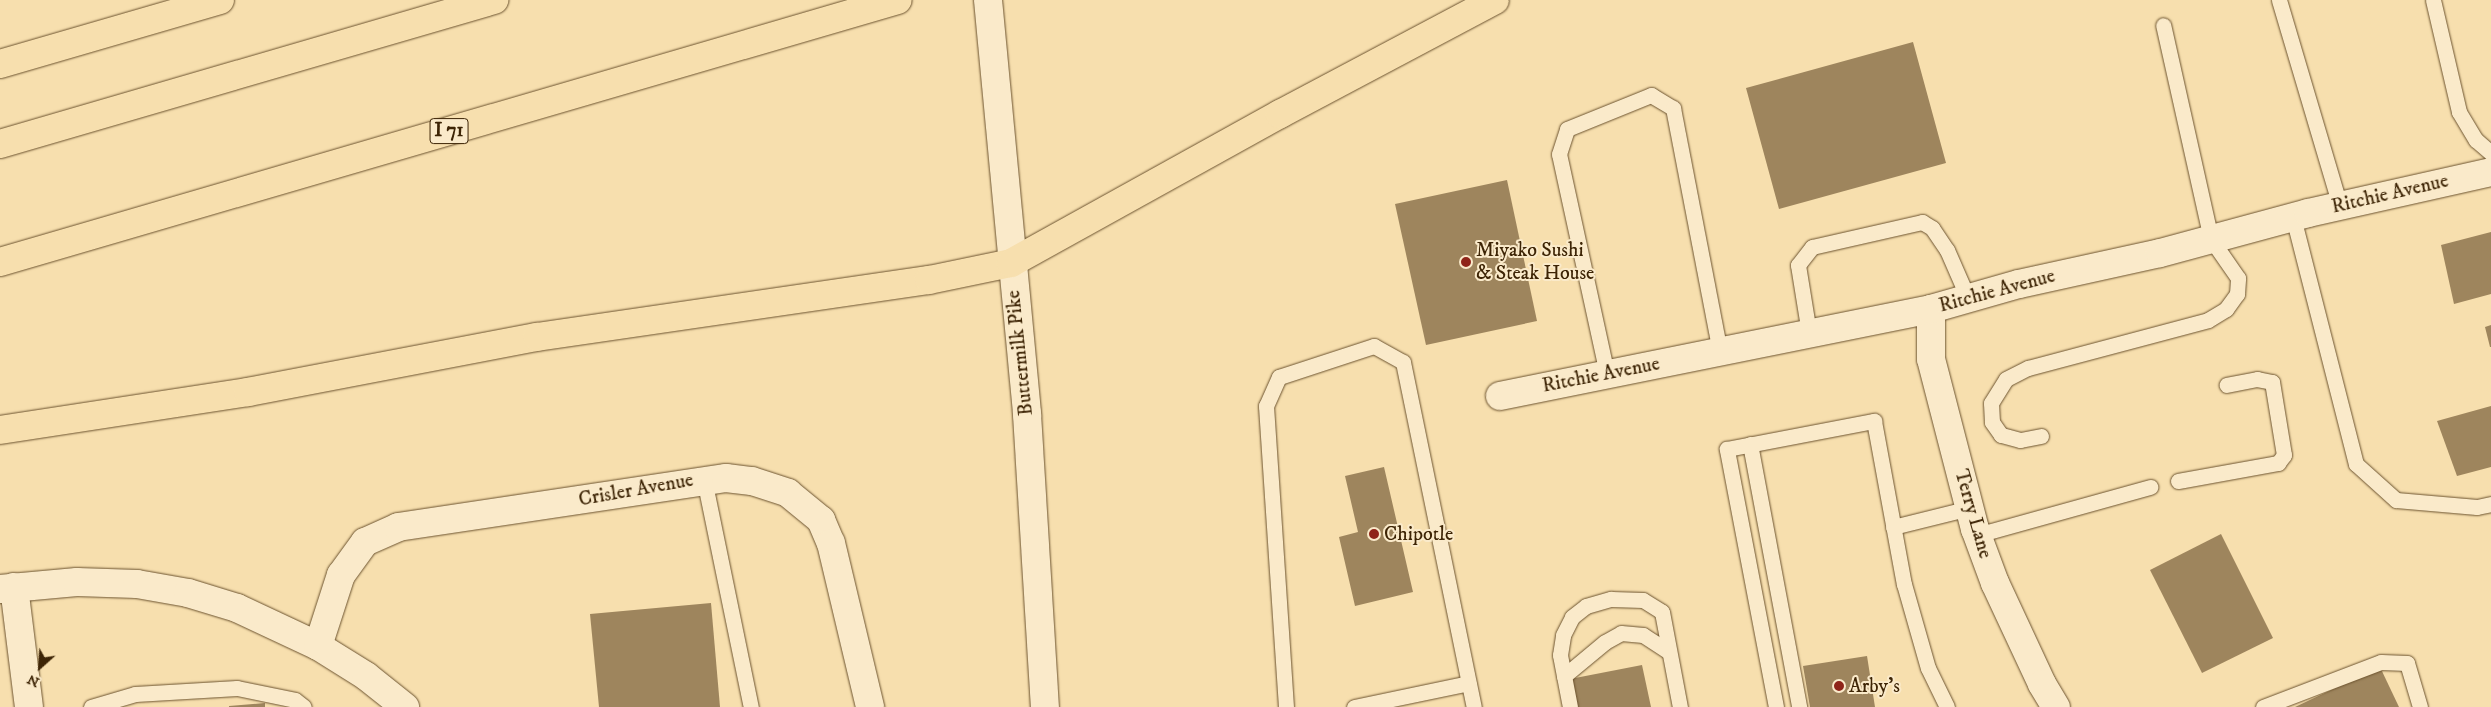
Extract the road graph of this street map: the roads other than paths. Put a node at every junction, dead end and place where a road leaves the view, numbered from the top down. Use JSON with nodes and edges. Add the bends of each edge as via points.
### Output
{"nodes":[{"id":1,"x":220,"y":0,"type":"edge"},
{"id":2,"x":494,"y":0,"type":"edge"},
{"id":3,"x":898,"y":0,"type":"edge"},
{"id":4,"x":988,"y":0,"type":"edge"},
{"id":5,"x":1495,"y":0,"type":"edge"},
{"id":6,"x":2279,"y":0,"type":"edge"},
{"id":7,"x":2433,"y":0,"type":"edge"},
{"id":8,"x":2163,"y":25,"type":"dead end"},
{"id":9,"x":0,"y":64,"type":"edge"},
{"id":10,"x":0,"y":144,"type":"edge"},
{"id":11,"x":2491,"y":152,"type":"edge"},
{"id":12,"x":2491,"y":172,"type":"edge"},
{"id":13,"x":2340,"y":206,"type":"junction"},
{"id":14,"x":2293,"y":217,"type":"junction"},
{"id":15,"x":2211,"y":239,"type":"junction"},
{"id":16,"x":0,"y":262,"type":"edge"},
{"id":17,"x":1011,"y":263,"type":"junction"},
{"id":18,"x":1968,"y":298,"type":"junction"},
{"id":19,"x":1931,"y":309,"type":"junction"},
{"id":20,"x":1809,"y":334,"type":"junction"},
{"id":21,"x":1720,"y":351,"type":"junction"},
{"id":22,"x":1606,"y":374,"type":"junction"},
{"id":23,"x":2227,"y":385,"type":"dead end"},
{"id":24,"x":1500,"y":396,"type":"dead end"},
{"id":25,"x":0,"y":430,"type":"edge"},
{"id":26,"x":2041,"y":436,"type":"dead end"},
{"id":27,"x":1750,"y":444,"type":"junction"},
{"id":28,"x":704,"y":479,"type":"junction"},
{"id":29,"x":2178,"y":481,"type":"dead end"},
{"id":30,"x":2150,"y":487,"type":"dead end"},
{"id":31,"x":2491,"y":504,"type":"edge"},
{"id":32,"x":1970,"y":508,"type":"junction"},
{"id":33,"x":1893,"y":527,"type":"junction"},
{"id":34,"x":1977,"y":535,"type":"junction"},
{"id":35,"x":7,"y":588,"type":"edge"},
{"id":36,"x":318,"y":646,"type":"junction"},
{"id":37,"x":1669,"y":652,"type":"junction"},
{"id":38,"x":1564,"y":676,"type":"junction"},
{"id":39,"x":1469,"y":683,"type":"junction"},
{"id":40,"x":1393,"y":703,"type":"edge"},
{"id":41,"x":29,"y":707,"type":"edge"},
{"id":42,"x":91,"y":707,"type":"edge"},
{"id":43,"x":304,"y":707,"type":"edge"},
{"id":44,"x":404,"y":707,"type":"edge"},
{"id":45,"x":751,"y":707,"type":"edge"},
{"id":46,"x":870,"y":707,"type":"edge"},
{"id":47,"x":1045,"y":707,"type":"edge"},
{"id":48,"x":1286,"y":707,"type":"edge"},
{"id":49,"x":1354,"y":707,"type":"edge"},
{"id":50,"x":1474,"y":707,"type":"edge"},
{"id":51,"x":1570,"y":707,"type":"edge"},
{"id":52,"x":1680,"y":707,"type":"edge"},
{"id":53,"x":1776,"y":707,"type":"edge"},
{"id":54,"x":1799,"y":707,"type":"edge"},
{"id":55,"x":1947,"y":707,"type":"edge"},
{"id":56,"x":2056,"y":707,"type":"edge"},
{"id":57,"x":2263,"y":707,"type":"edge"},
{"id":58,"x":2420,"y":707,"type":"edge"}],
"edges":[{"from":1,"to":9,"type":"highway"},
{"from":2,"to":10,"type":"highway"},
{"from":3,"to":16,"type":"highway","number":"I 71"},
{"from":4,"to":17,"type":"street","name":"Buttermilk Pike"},
{"from":5,"to":17,"type":"highway"},
{"from":6,"to":13,"type":"lane"},
{"from":7,"to":11,"type":"lane","via":[[2459,112],[2476,140]]},
{"from":8,"to":15,"type":"lane"},
{"from":12,"to":13,"type":"street","name":"Ritchie Avenue"},
{"from":13,"to":14,"type":"street","name":"Ritchie Avenue"},
{"from":14,"to":15,"type":"street","name":"Ritchie Avenue"},
{"from":14,"to":31,"type":"lane","via":[[2356,464],[2396,500],[2477,507]]},
{"from":15,"to":18,"type":"street","name":"Ritchie Avenue"},
{"from":15,"to":26,"type":"lane","via":[[2238,278],[2237,294],[2226,309],[2208,320],[2028,368],[2006,379],[1991,403],[1992,422],[2001,434],[2020,440]]},
{"from":17,"to":25,"type":"highway","via":[[929,280],[537,337],[248,392]]},
{"from":17,"to":47,"type":"street","name":"Buttermilk Pike","via":[[1027,414]]},
{"from":18,"to":19,"type":"street","name":"Ritchie Avenue"},
{"from":18,"to":20,"type":"lane","via":[[1947,250],[1932,228],[1922,222],[1913,224],[1812,247],[1798,265]]},
{"from":19,"to":20,"type":"street","name":"Ritchie Avenue"},
{"from":19,"to":32,"type":"street","name":"Terry Lane","via":[[1931,359]]},
{"from":20,"to":21,"type":"street","name":"Ritchie Avenue"},
{"from":21,"to":22,"type":"street","name":"Ritchie Avenue"},
{"from":21,"to":22,"type":"lane","via":[[1673,108],[1651,95],[1568,129],[1559,154]]},
{"from":22,"to":24,"type":"street","name":"Ritchie Avenue"},
{"from":23,"to":29,"type":"lane","via":[[2257,379],[2272,382],[2284,456],[2272,464]]},
{"from":27,"to":33,"type":"lane","via":[[1874,421]]},
{"from":27,"to":53,"type":"lane","via":[[1726,449]]},
{"from":27,"to":54,"type":"lane"},
{"from":28,"to":36,"type":"street","name":"Crisler Avenue","via":[[520,510],[398,526],[365,542],[341,575]]},
{"from":28,"to":45,"type":"lane"},
{"from":28,"to":46,"type":"street","name":"Crisler Avenue","via":[[752,481],[788,493],[821,520],[831,543]]},
{"from":30,"to":34,"type":"lane"},
{"from":32,"to":33,"type":"lane"},
{"from":32,"to":34,"type":"street","name":"Terry Lane"},
{"from":33,"to":55,"type":"lane","via":[[1904,584],[1922,648]]},
{"from":34,"to":56,"type":"street","name":"Terry Lane","via":[[1995,583]]},
{"from":35,"to":36,"type":"street","via":[[77,582],[137,584],[237,608]]},
{"from":35,"to":41,"type":"street"},
{"from":36,"to":44,"type":"street","via":[[366,676]]},
{"from":37,"to":38,"type":"lane","via":[[1643,635],[1620,633]]},
{"from":37,"to":38,"type":"lane","via":[[1662,612],[1643,600],[1611,599],[1586,606],[1572,617],[1563,635],[1560,655]]},
{"from":37,"to":52,"type":"lane"},
{"from":38,"to":51,"type":"lane"},
{"from":39,"to":40,"type":"lane"},
{"from":39,"to":48,"type":"lane","via":[[1403,362],[1374,346],[1279,376],[1266,406]]},
{"from":39,"to":50,"type":"lane"},
{"from":40,"to":49,"type":"lane"},
{"from":42,"to":43,"type":"lane","via":[[135,694],[237,688],[295,700]]},
{"from":57,"to":58,"type":"lane","via":[[2382,662],[2407,663]]}]}
